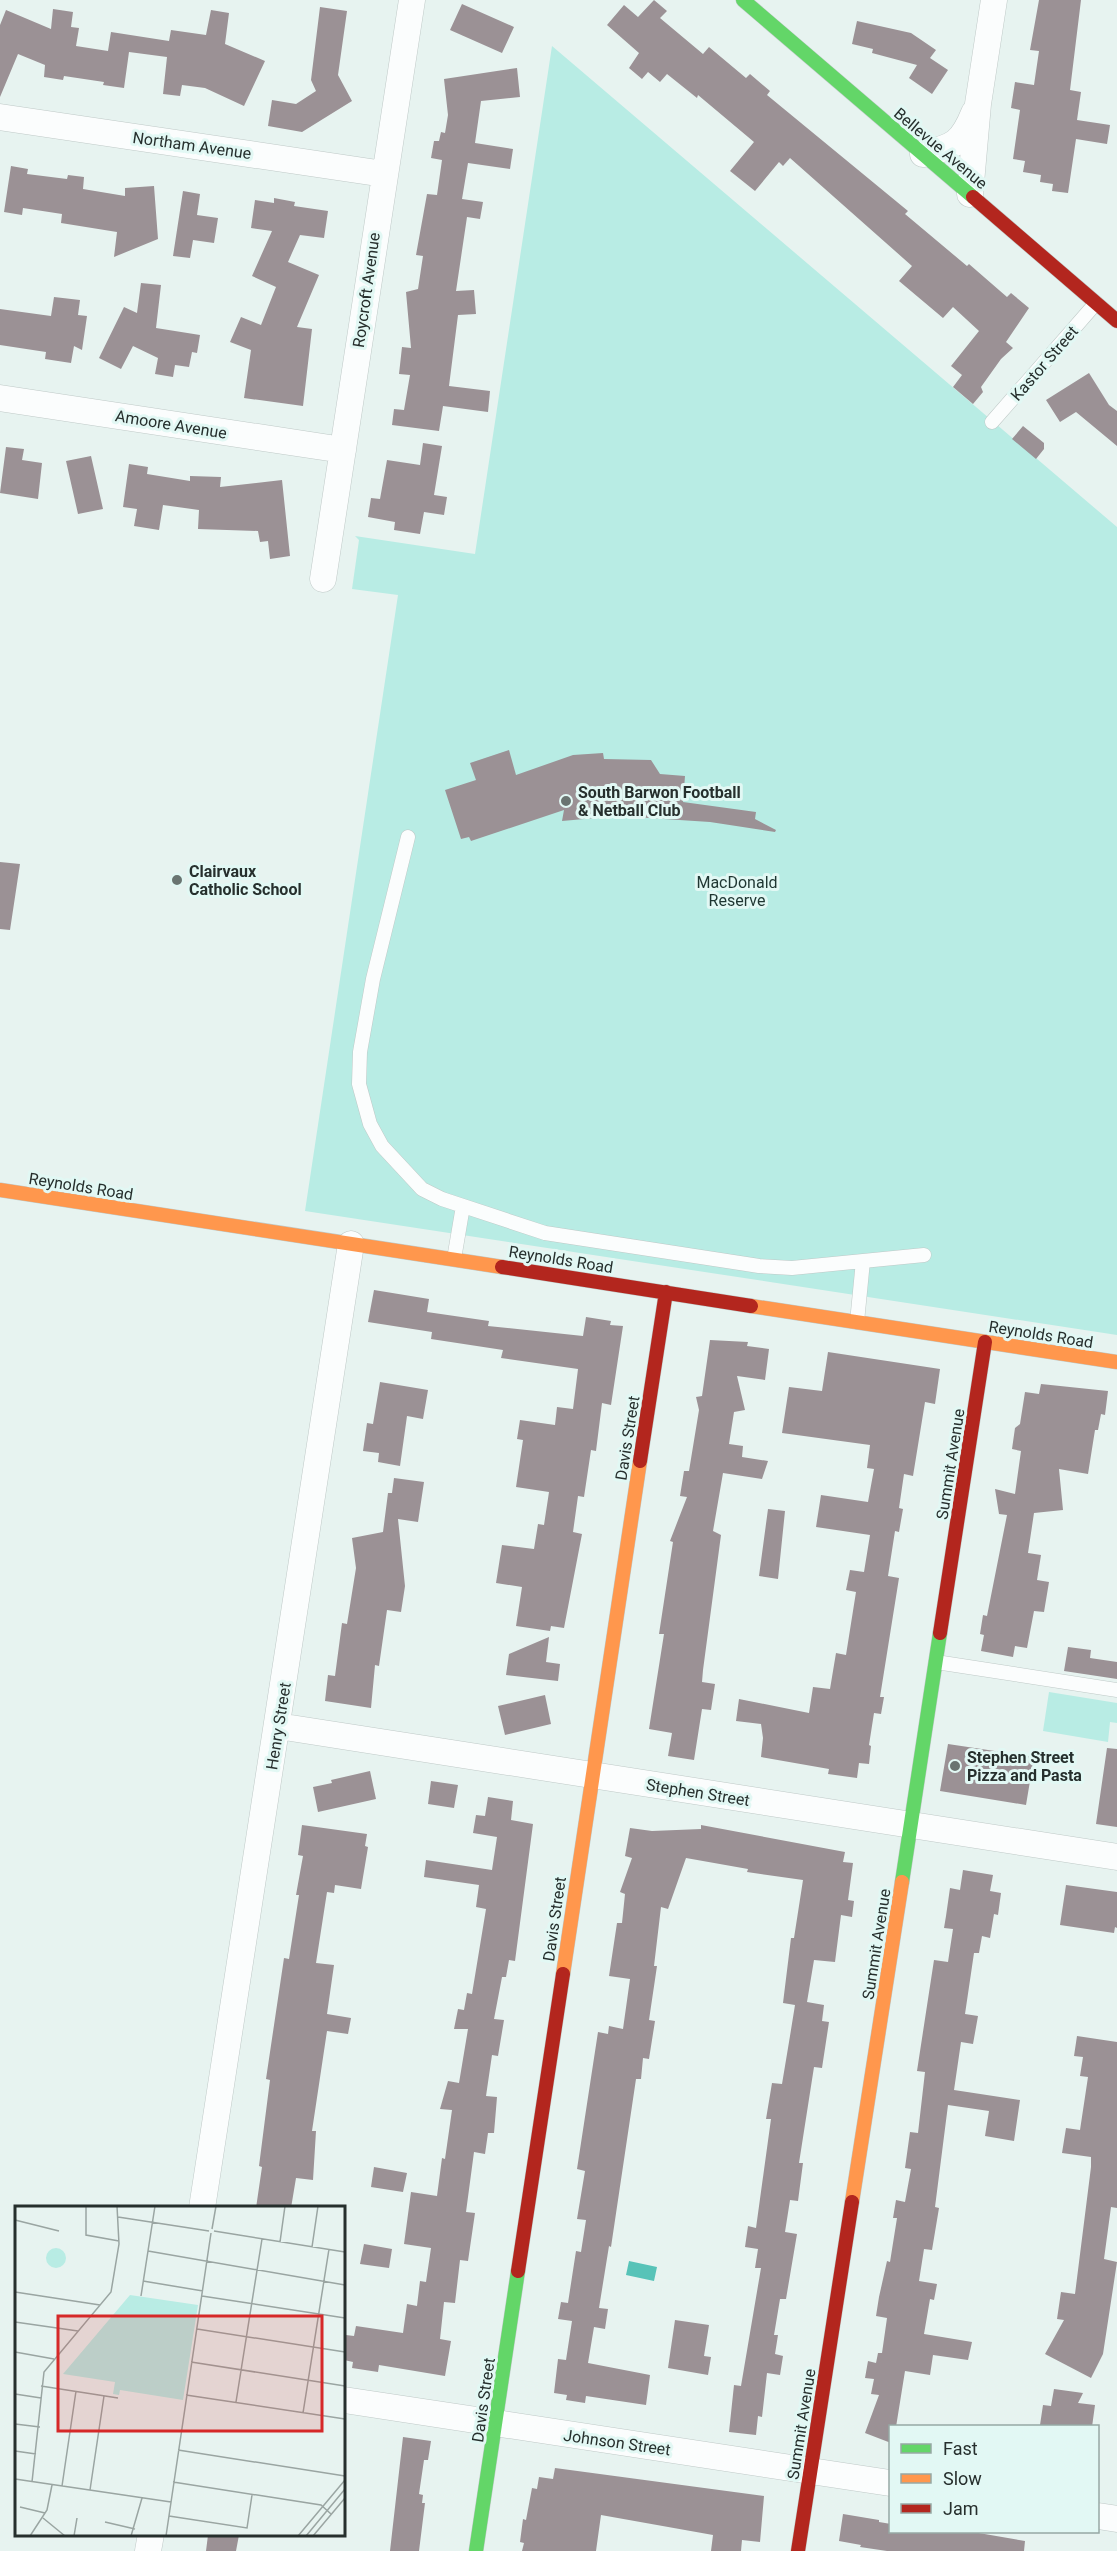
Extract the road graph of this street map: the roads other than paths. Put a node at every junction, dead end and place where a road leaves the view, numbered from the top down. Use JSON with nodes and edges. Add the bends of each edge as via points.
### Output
{"nodes":[{"id":1,"x":412,"y":0,"type":"edge"},
{"id":2,"x":743,"y":0,"type":"edge"},
{"id":3,"x":994,"y":0,"type":"edge"},
{"id":4,"x":978,"y":104,"type":"junction"},
{"id":5,"x":0,"y":117,"type":"edge"},
{"id":6,"x":923,"y":154,"type":"junction"},
{"id":7,"x":384,"y":174,"type":"junction"},
{"id":8,"x":970,"y":194,"type":"junction"},
{"id":9,"x":1096,"y":303,"type":"junction"},
{"id":10,"x":1117,"y":321,"type":"edge"},
{"id":11,"x":0,"y":398,"type":"edge"},
{"id":12,"x":992,"y":422,"type":"dead end"},
{"id":13,"x":343,"y":450,"type":"junction"},
{"id":14,"x":323,"y":579,"type":"dead end"},
{"id":15,"x":408,"y":837,"type":"dead end"},
{"id":16,"x":0,"y":1190,"type":"edge"},
{"id":17,"x":463,"y":1206,"type":"junction"},
{"id":18,"x":351,"y":1244,"type":"junction"},
{"id":19,"x":924,"y":1255,"type":"dead end"},
{"id":20,"x":454,"y":1259,"type":"junction"},
{"id":21,"x":863,"y":1261,"type":"junction"},
{"id":22,"x":666,"y":1292,"type":"junction"},
{"id":23,"x":857,"y":1322,"type":"junction"},
{"id":24,"x":985,"y":1342,"type":"junction"},
{"id":25,"x":1117,"y":1362,"type":"edge"},
{"id":26,"x":936,"y":1662,"type":"junction"},
{"id":27,"x":1117,"y":1690,"type":"edge"},
{"id":28,"x":278,"y":1726,"type":"junction"},
{"id":29,"x":591,"y":1775,"type":"junction"},
{"id":30,"x":911,"y":1825,"type":"junction"},
{"id":31,"x":1117,"y":1857,"type":"edge"},
{"id":32,"x":202,"y":2206,"type":"edge"},
{"id":33,"x":345,"y":2400,"type":"edge"},
{"id":34,"x":496,"y":2424,"type":"junction"},
{"id":35,"x":811,"y":2471,"type":"junction"},
{"id":36,"x":889,"y":2483,"type":"edge"},
{"id":37,"x":1099,"y":2516,"type":"edge"},
{"id":38,"x":1117,"y":2519,"type":"edge"},
{"id":39,"x":151,"y":2536,"type":"edge"},
{"id":40,"x":148,"y":2551,"type":"edge"},
{"id":41,"x":476,"y":2551,"type":"edge"},
{"id":42,"x":798,"y":2551,"type":"edge"}],
"edges":[{"from":1,"to":7,"type":"street","name":"Roycroft Avenue"},
{"from":2,"to":6,"type":"street","name":"Bellevue Avenue"},
{"from":3,"to":4,"type":"street"},
{"from":4,"to":6,"type":"street","via":[[966,134],[949,148]]},
{"from":4,"to":8,"type":"street"},
{"from":5,"to":7,"type":"street","name":"Northam Avenue"},
{"from":6,"to":8,"type":"street","name":"Bellevue Avenue"},
{"from":7,"to":13,"type":"street","name":"Roycroft Avenue"},
{"from":8,"to":9,"type":"street","name":"Bellevue Avenue"},
{"from":9,"to":10,"type":"street","name":"Bellevue Avenue"},
{"from":9,"to":12,"type":"lane","name":"Kastor Street"},
{"from":11,"to":13,"type":"street","name":"Amoore Avenue"},
{"from":13,"to":14,"type":"street","name":"Roycroft Avenue"},
{"from":15,"to":17,"type":"lane","via":[[373,979],[360,1052],[359,1084],[370,1124],[382,1146],[422,1189]]},
{"from":16,"to":18,"type":"street","name":"Reynolds Road"},
{"from":17,"to":20,"type":"lane"},
{"from":17,"to":21,"type":"lane","via":[[561,1236],[759,1266],[792,1268]]},
{"from":18,"to":20,"type":"street","name":"Reynolds Road"},
{"from":18,"to":28,"type":"street","name":"Henry Street"},
{"from":19,"to":21,"type":"lane"},
{"from":20,"to":22,"type":"street","name":"Reynolds Road"},
{"from":21,"to":23,"type":"lane"},
{"from":22,"to":23,"type":"street","name":"Reynolds Road"},
{"from":22,"to":29,"type":"street","name":"Davis Street"},
{"from":23,"to":24,"type":"street","name":"Reynolds Road"},
{"from":24,"to":25,"type":"street","name":"Reynolds Road"},
{"from":24,"to":26,"type":"street","name":"Summit Avenue"},
{"from":26,"to":27,"type":"lane"},
{"from":26,"to":30,"type":"street","name":"Summit Avenue"},
{"from":28,"to":29,"type":"street","name":"Stephen Street"},
{"from":28,"to":32,"type":"street","name":"Henry Street"},
{"from":29,"to":30,"type":"street","name":"Stephen Street"},
{"from":29,"to":34,"type":"street","name":"Davis Street"},
{"from":30,"to":31,"type":"street","name":"Stephen Street"},
{"from":30,"to":35,"type":"street","name":"Summit Avenue"},
{"from":33,"to":34,"type":"street","name":"Johnson Street"},
{"from":34,"to":35,"type":"street","name":"Johnson Street"},
{"from":34,"to":41,"type":"street","name":"Davis Street"},
{"from":35,"to":36,"type":"street","name":"Johnson Street"},
{"from":35,"to":42,"type":"street","name":"Summit Avenue"},
{"from":37,"to":38,"type":"street"},
{"from":39,"to":40,"type":"street"}]}
